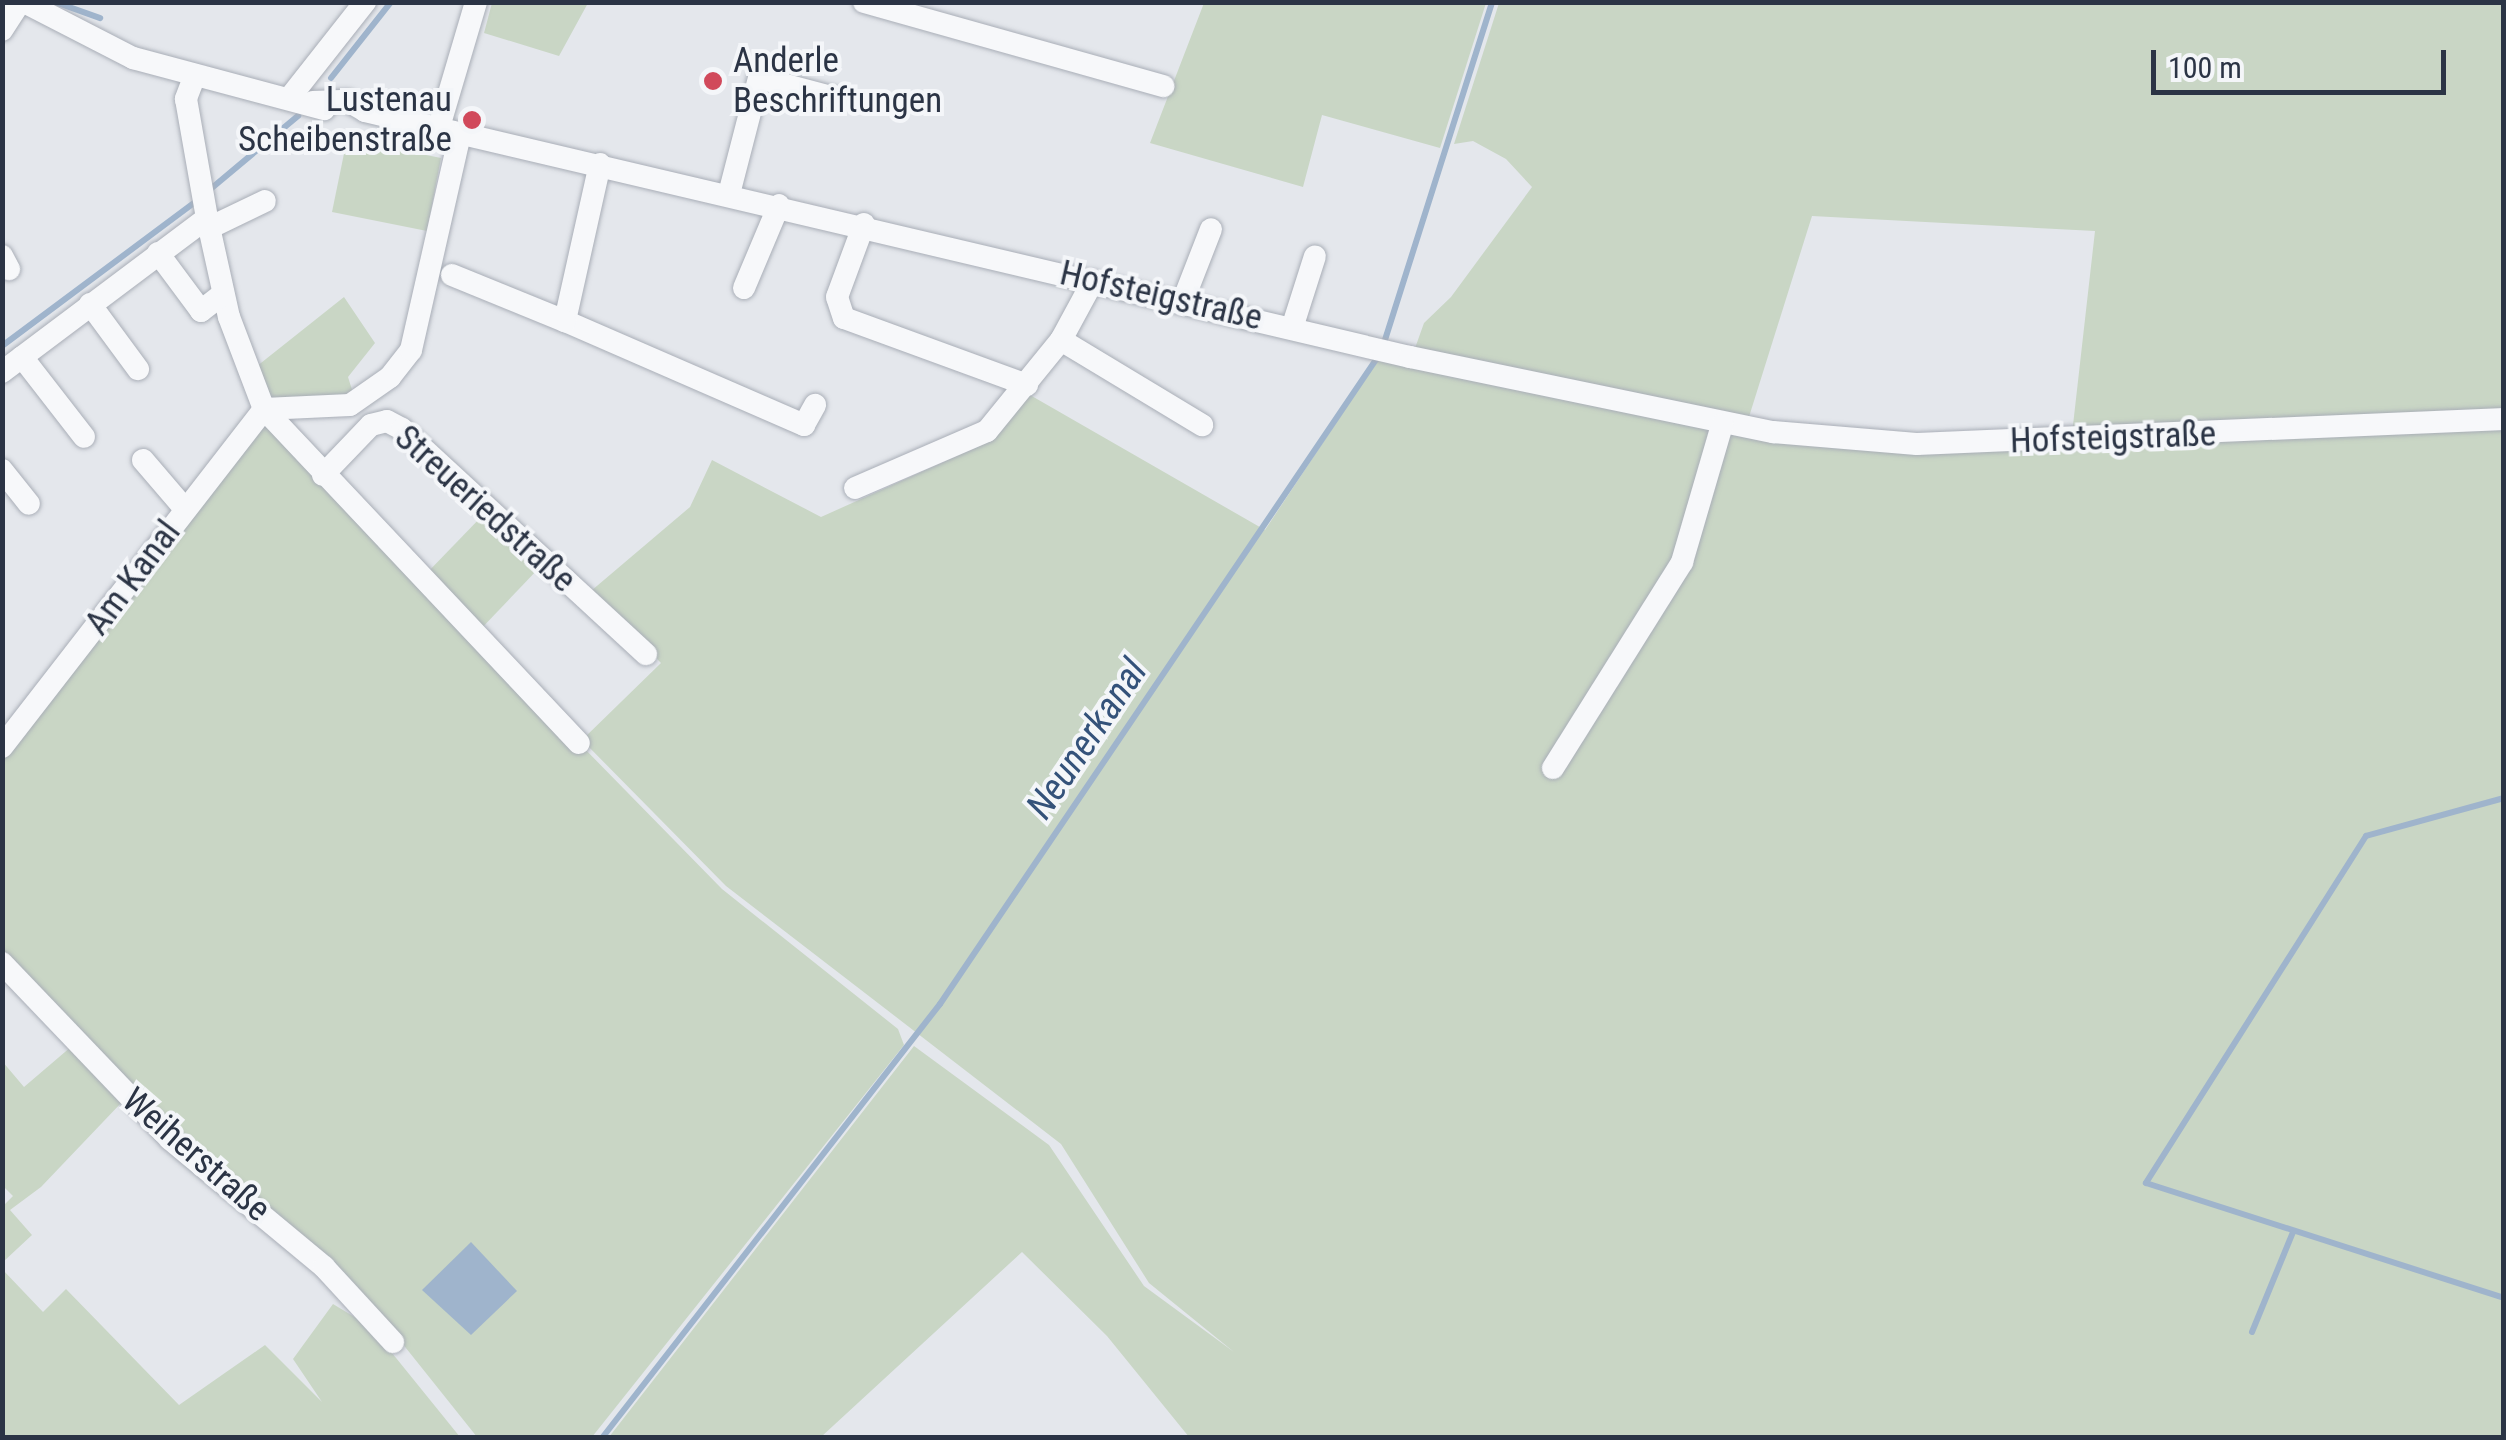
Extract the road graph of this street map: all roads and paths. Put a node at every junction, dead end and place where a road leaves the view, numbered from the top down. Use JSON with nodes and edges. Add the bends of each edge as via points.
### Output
{"nodes":[{"id":1,"x":22,"y":2,"type":"edge"},
{"id":2,"x":365,"y":2,"type":"edge"},
{"id":3,"x":476,"y":2,"type":"edge"},
{"id":4,"x":864,"y":2,"type":"edge"},
{"id":5,"x":2,"y":30,"type":"edge"},
{"id":6,"x":195,"y":75,"type":"junction"},
{"id":7,"x":1164,"y":86,"type":"dead end"},
{"id":8,"x":836,"y":98,"type":"dead end"},
{"id":9,"x":302,"y":99,"type":"junction"},
{"id":10,"x":449,"y":130,"type":"junction"},
{"id":11,"x":600,"y":164,"type":"junction"},
{"id":12,"x":729,"y":194,"type":"junction"},
{"id":13,"x":265,"y":201,"type":"dead end"},
{"id":14,"x":779,"y":206,"type":"junction"},
{"id":15,"x":207,"y":219,"type":"junction"},
{"id":16,"x":864,"y":224,"type":"junction"},
{"id":17,"x":1211,"y":229,"type":"dead end"},
{"id":18,"x":158,"y":253,"type":"junction"},
{"id":19,"x":1314,"y":256,"type":"dead end"},
{"id":20,"x":452,"y":275,"type":"dead end"},
{"id":21,"x":1094,"y":282,"type":"junction"},
{"id":22,"x":744,"y":288,"type":"dead end"},
{"id":23,"x":224,"y":294,"type":"junction"},
{"id":24,"x":1183,"y":301,"type":"junction"},
{"id":25,"x":90,"y":304,"type":"junction"},
{"id":26,"x":565,"y":321,"type":"junction"},
{"id":27,"x":1293,"y":325,"type":"junction"},
{"id":28,"x":1061,"y":340,"type":"junction"},
{"id":29,"x":22,"y":357,"type":"junction"},
{"id":30,"x":138,"y":370,"type":"dead end"},
{"id":31,"x":2,"y":372,"type":"edge"},
{"id":32,"x":1027,"y":385,"type":"junction"},
{"id":33,"x":815,"y":405,"type":"dead end"},
{"id":34,"x":264,"y":410,"type":"junction"},
{"id":35,"x":2504,"y":420,"type":"edge"},
{"id":36,"x":1722,"y":425,"type":"junction"},
{"id":37,"x":1202,"y":426,"type":"dead end"},
{"id":38,"x":84,"y":437,"type":"dead end"},
{"id":39,"x":143,"y":460,"type":"dead end"},
{"id":40,"x":2,"y":470,"type":"edge"},
{"id":41,"x":323,"y":475,"type":"junction"},
{"id":42,"x":855,"y":488,"type":"dead end"},
{"id":43,"x":28,"y":504,"type":"dead end"},
{"id":44,"x":186,"y":509,"type":"junction"},
{"id":45,"x":646,"y":654,"type":"dead end"},
{"id":46,"x":579,"y":743,"type":"dead end"},
{"id":47,"x":2,"y":746,"type":"edge"},
{"id":48,"x":1554,"y":768,"type":"dead end"},
{"id":49,"x":2,"y":963,"type":"edge"},
{"id":50,"x":393,"y":1342,"type":"dead end"}],
"edges":[{"from":1,"to":5,"type":"street"},
{"from":1,"to":6,"type":"street","name":"Hofsteigstraße","via":[[108,48]]},
{"from":2,"to":9,"type":"street"},
{"from":3,"to":10,"type":"street"},
{"from":4,"to":7,"type":"street"},
{"from":6,"to":9,"type":"street","name":"Hofsteigstraße"},
{"from":6,"to":15,"type":"street","via":[[186,99]]},
{"from":8,"to":12,"type":"street","via":[[759,78]]},
{"from":9,"to":10,"type":"street","name":"Hofsteigstraße","via":[[326,111],[365,111]]},
{"from":10,"to":11,"type":"street","name":"Hofsteigstraße"},
{"from":10,"to":34,"type":"street","via":[[411,350],[390,377],[350,405]]},
{"from":11,"to":12,"type":"street","name":"Hofsteigstraße"},
{"from":11,"to":26,"type":"street"},
{"from":12,"to":14,"type":"street","name":"Hofsteigstraße"},
{"from":13,"to":15,"type":"street"},
{"from":14,"to":16,"type":"street","name":"Hofsteigstraße"},
{"from":14,"to":22,"type":"street"},
{"from":15,"to":18,"type":"street"},
{"from":15,"to":23,"type":"street"},
{"from":16,"to":21,"type":"street","name":"Hofsteigstraße"},
{"from":16,"to":32,"type":"street","via":[[837,297],[844,318]]},
{"from":17,"to":24,"type":"street"},
{"from":18,"to":23,"type":"street","via":[[201,311]]},
{"from":18,"to":25,"type":"street"},
{"from":19,"to":27,"type":"street"},
{"from":20,"to":26,"type":"street"},
{"from":21,"to":24,"type":"street","name":"Hofsteigstraße"},
{"from":21,"to":28,"type":"street"},
{"from":23,"to":34,"type":"street"},
{"from":24,"to":27,"type":"street","name":"Hofsteigstraße"},
{"from":25,"to":29,"type":"street"},
{"from":25,"to":30,"type":"street"},
{"from":26,"to":33,"type":"street","via":[[804,425]]},
{"from":27,"to":36,"type":"street","name":"Hofsteigstraße"},
{"from":28,"to":32,"type":"street"},
{"from":28,"to":37,"type":"street"},
{"from":29,"to":31,"type":"street"},
{"from":29,"to":38,"type":"street"},
{"from":32,"to":42,"type":"street","via":[[987,431]]},
{"from":34,"to":41,"type":"street"},
{"from":34,"to":44,"type":"street","name":"Am Kanal"},
{"from":35,"to":36,"type":"street","name":"Hofsteigstraße","via":[[1917,444]]},
{"from":36,"to":48,"type":"street","via":[[1682,562]]},
{"from":39,"to":44,"type":"street"},
{"from":40,"to":43,"type":"street"},
{"from":41,"to":45,"type":"street","name":"Streueriedstraße","via":[[372,425],[387,421],[402,429]]},
{"from":41,"to":46,"type":"street"},
{"from":44,"to":47,"type":"street","name":"Am Kanal"},
{"from":49,"to":50,"type":"street","name":"Weiherstraße","via":[[170,1139],[324,1267]]}]}
